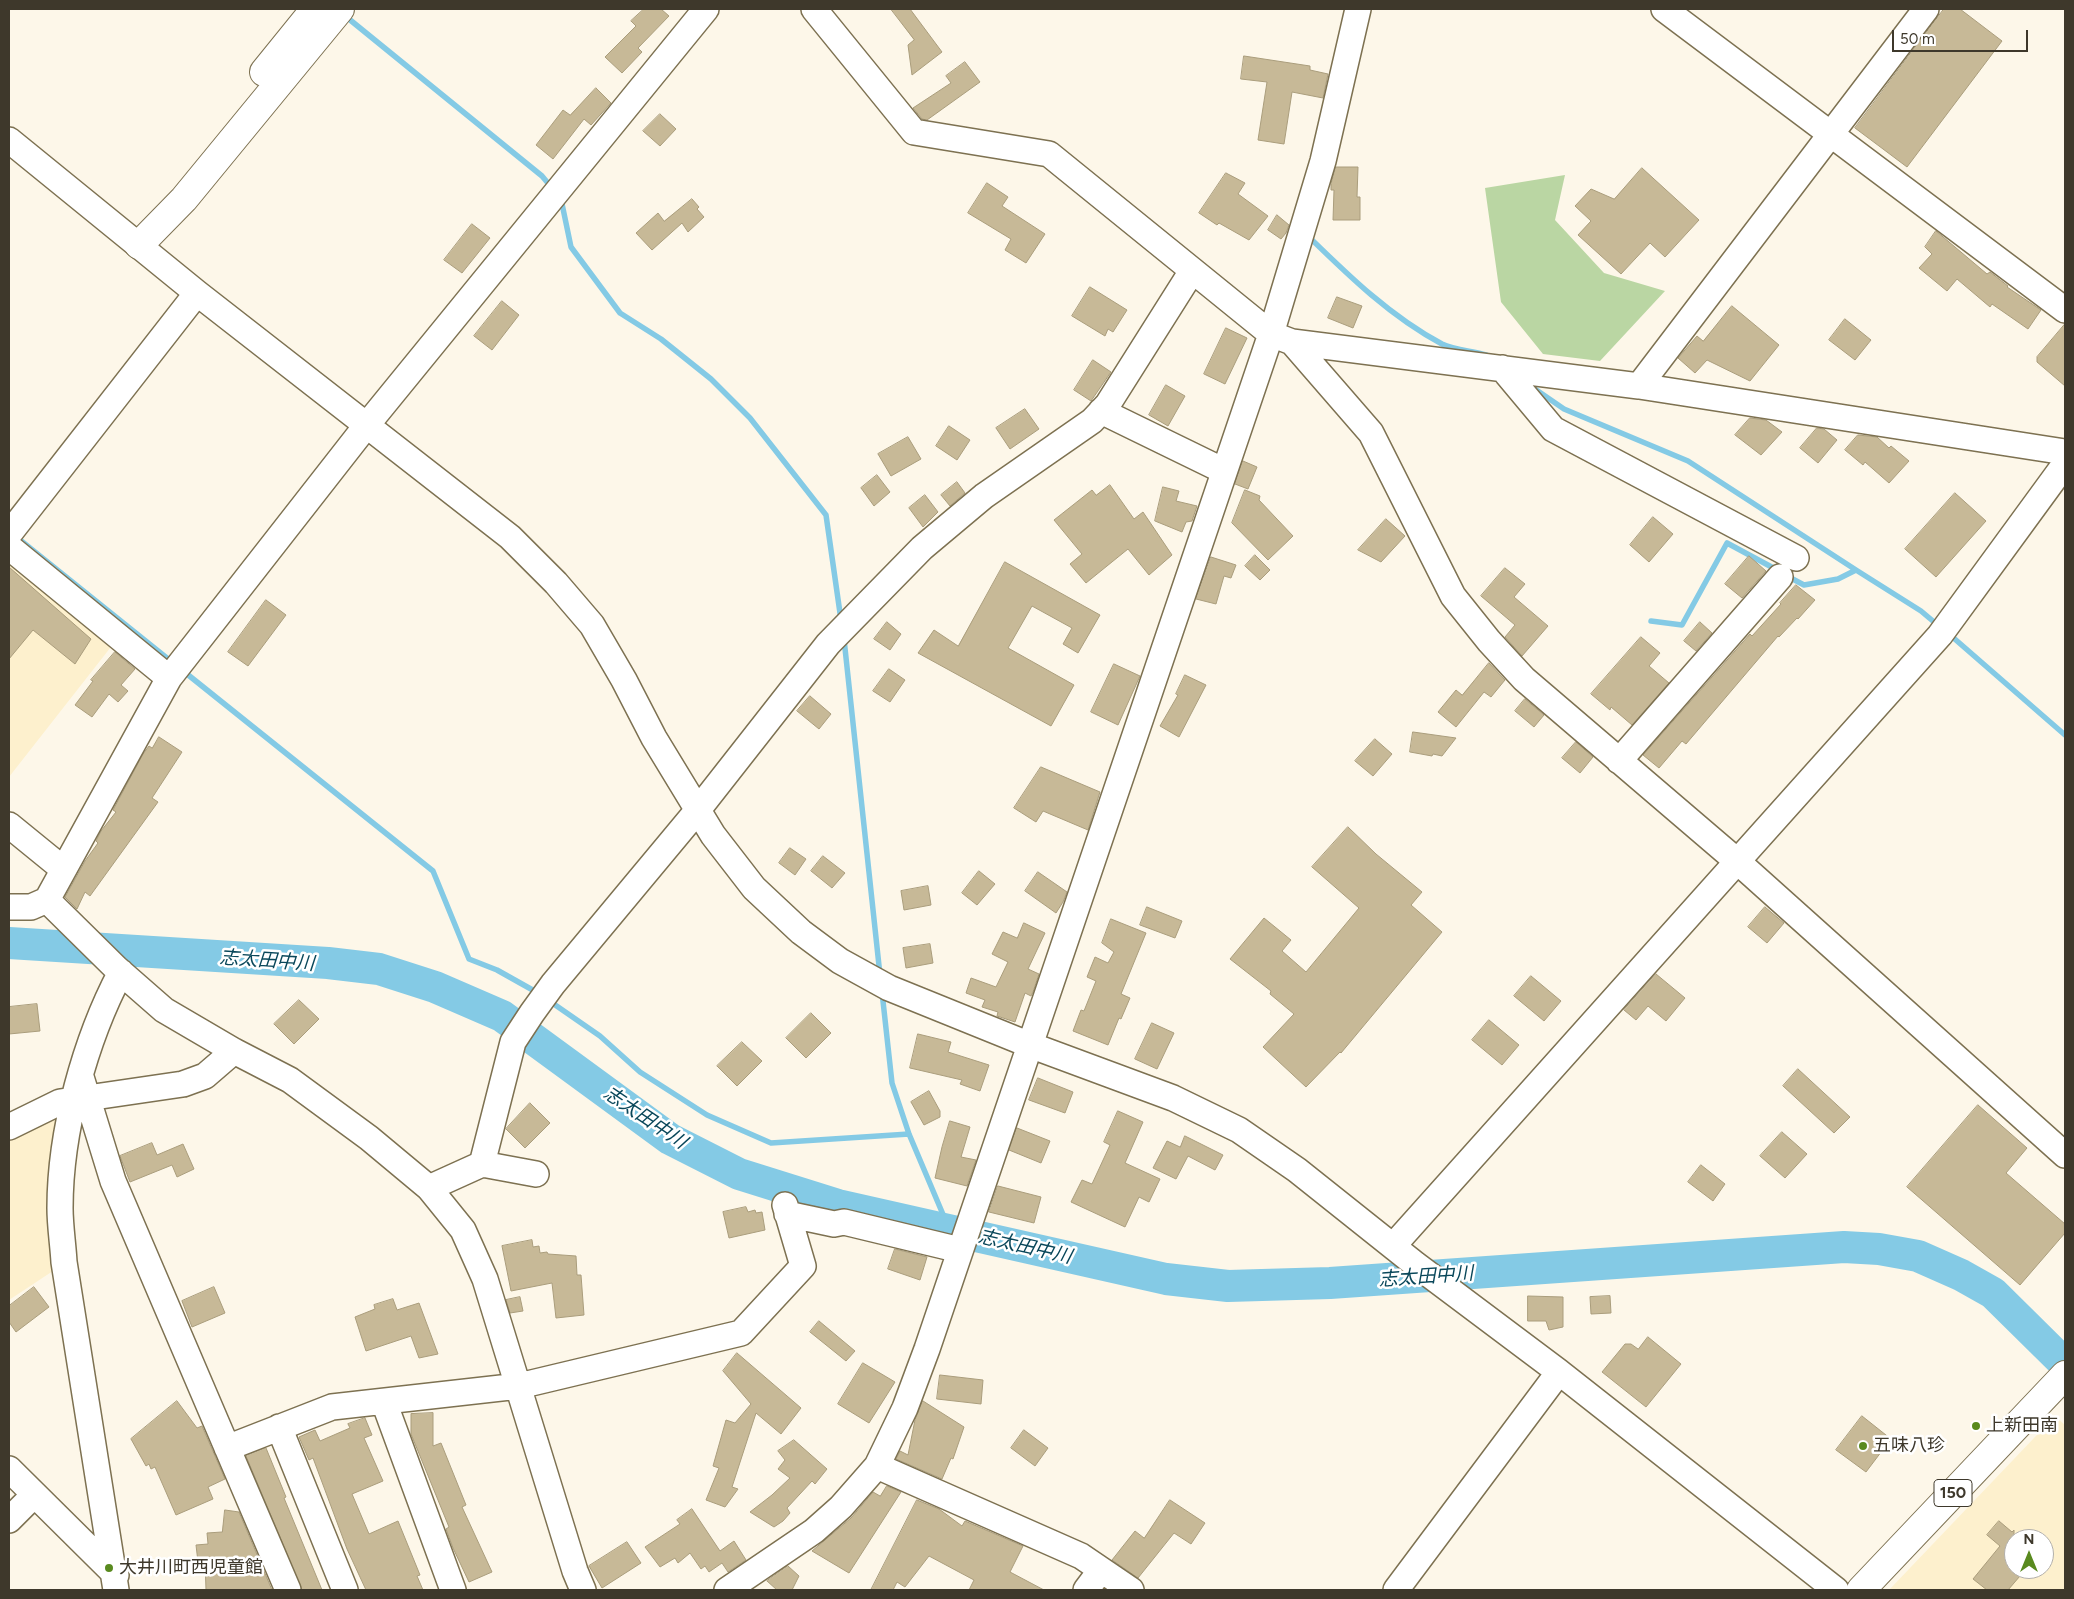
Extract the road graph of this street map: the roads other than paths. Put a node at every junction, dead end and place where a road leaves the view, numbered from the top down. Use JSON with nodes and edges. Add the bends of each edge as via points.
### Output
{"nodes":[{"id":1,"x":315,"y":9,"type":"edge"},
{"id":2,"x":340,"y":9,"type":"edge"},
{"id":3,"x":706,"y":9,"type":"edge"},
{"id":4,"x":814,"y":9,"type":"edge"},
{"id":5,"x":1358,"y":9,"type":"edge"},
{"id":6,"x":1664,"y":9,"type":"edge"},
{"id":7,"x":1926,"y":9,"type":"edge"},
{"id":8,"x":1832,"y":133,"type":"junction"},
{"id":9,"x":9,"y":140,"type":"edge"},
{"id":10,"x":138,"y":245,"type":"junction"},
{"id":11,"x":1192,"y":271,"type":"junction"},
{"id":12,"x":197,"y":293,"type":"junction"},
{"id":13,"x":2065,"y":310,"type":"edge"},
{"id":14,"x":1282,"y":338,"type":"junction"},
{"id":15,"x":1512,"y":370,"type":"junction"},
{"id":16,"x":1639,"y":386,"type":"junction"},
{"id":17,"x":1101,"y":411,"type":"junction"},
{"id":18,"x":366,"y":426,"type":"junction"},
{"id":19,"x":2065,"y":452,"type":"edge"},
{"id":20,"x":2065,"y":464,"type":"edge"},
{"id":21,"x":1224,"y":471,"type":"junction"},
{"id":22,"x":9,"y":534,"type":"edge"},
{"id":23,"x":9,"y":547,"type":"edge"},
{"id":24,"x":1796,"y":558,"type":"dead end"},
{"id":25,"x":1780,"y":577,"type":"dead end"},
{"id":26,"x":169,"y":678,"type":"junction"},
{"id":27,"x":1619,"y":760,"type":"junction"},
{"id":28,"x":697,"y":811,"type":"junction"},
{"id":29,"x":9,"y":825,"type":"edge"},
{"id":30,"x":1738,"y":862,"type":"junction"},
{"id":31,"x":63,"y":870,"type":"junction"},
{"id":32,"x":47,"y":900,"type":"junction"},
{"id":33,"x":9,"y":907,"type":"edge"},
{"id":34,"x":119,"y":970,"type":"junction"},
{"id":35,"x":1030,"y":1045,"type":"junction"},
{"id":36,"x":234,"y":1051,"type":"junction"},
{"id":37,"x":81,"y":1099,"type":"junction"},
{"id":38,"x":9,"y":1127,"type":"edge"},
{"id":39,"x":2065,"y":1155,"type":"edge"},
{"id":40,"x":482,"y":1164,"type":"junction"},
{"id":41,"x":536,"y":1174,"type":"dead end"},
{"id":42,"x":429,"y":1188,"type":"junction"},
{"id":43,"x":1392,"y":1246,"type":"junction"},
{"id":44,"x":961,"y":1247,"type":"junction"},
{"id":45,"x":1559,"y":1372,"type":"junction"},
{"id":46,"x":2065,"y":1375,"type":"edge"},
{"id":47,"x":519,"y":1386,"type":"junction"},
{"id":48,"x":384,"y":1402,"type":"junction"},
{"id":49,"x":279,"y":1427,"type":"junction"},
{"id":50,"x":227,"y":1448,"type":"junction"},
{"id":51,"x":877,"y":1466,"type":"junction"},
{"id":52,"x":9,"y":1469,"type":"edge"},
{"id":53,"x":34,"y":1494,"type":"junction"},
{"id":54,"x":9,"y":1520,"type":"edge"},
{"id":55,"x":1101,"y":1570,"type":"junction"},
{"id":56,"x":115,"y":1581,"type":"edge"},
{"id":57,"x":133,"y":1590,"type":"edge"},
{"id":58,"x":288,"y":1590,"type":"edge"},
{"id":59,"x":345,"y":1590,"type":"edge"},
{"id":60,"x":453,"y":1590,"type":"edge"},
{"id":61,"x":583,"y":1590,"type":"edge"},
{"id":62,"x":727,"y":1590,"type":"edge"},
{"id":63,"x":1086,"y":1590,"type":"edge"},
{"id":64,"x":1130,"y":1590,"type":"edge"},
{"id":65,"x":1396,"y":1590,"type":"edge"},
{"id":66,"x":1836,"y":1590,"type":"edge"},
{"id":67,"x":1861,"y":1590,"type":"edge"}],
"edges":[{"from":1,"to":10,"type":"highway","via":[[171,189]]},
{"from":2,"to":10,"type":"highway","via":[[184,199]]},
{"from":3,"to":18,"type":"street"},
{"from":4,"to":11,"type":"street","via":[[914,132],[1049,154]]},
{"from":5,"to":14,"type":"street"},
{"from":6,"to":8,"type":"street"},
{"from":7,"to":8,"type":"street"},
{"from":8,"to":13,"type":"street"},
{"from":8,"to":16,"type":"street"},
{"from":9,"to":10,"type":"street"},
{"from":10,"to":12,"type":"street"},
{"from":11,"to":14,"type":"street"},
{"from":11,"to":17,"type":"street"},
{"from":12,"to":18,"type":"street"},
{"from":12,"to":22,"type":"street"},
{"from":14,"to":15,"type":"street"},
{"from":14,"to":21,"type":"street"},
{"from":14,"to":27,"type":"street","via":[[1371,433],[1453,596],[1524,679]]},
{"from":15,"to":16,"type":"street"},
{"from":15,"to":24,"type":"street","via":[[1553,429]]},
{"from":16,"to":19,"type":"street"},
{"from":17,"to":21,"type":"street"},
{"from":17,"to":28,"type":"street","via":[[1092,421],[984,496],[922,548],[828,644]]},
{"from":18,"to":26,"type":"street"},
{"from":18,"to":28,"type":"street","via":[[510,537],[556,583],[592,625]]},
{"from":20,"to":30,"type":"street","via":[[1943,630]]},
{"from":21,"to":35,"type":"street"},
{"from":23,"to":26,"type":"street"},
{"from":25,"to":27,"type":"street"},
{"from":26,"to":31,"type":"street"},
{"from":27,"to":30,"type":"street"},
{"from":28,"to":35,"type":"street","via":[[754,888],[801,932],[840,961],[890,988]]},
{"from":28,"to":40,"type":"street","via":[[540,1003],[513,1042]]},
{"from":29,"to":31,"type":"street"},
{"from":30,"to":39,"type":"street"},
{"from":30,"to":43,"type":"street"},
{"from":31,"to":32,"type":"street"},
{"from":32,"to":33,"type":"street","via":[[31,906]]},
{"from":32,"to":34,"type":"street"},
{"from":34,"to":36,"type":"street","via":[[164,1010]]},
{"from":34,"to":37,"type":"street","via":[[80,1074]]},
{"from":35,"to":43,"type":"street","via":[[1172,1098],[1239,1130],[1297,1170]]},
{"from":35,"to":44,"type":"street"},
{"from":36,"to":37,"type":"street","via":[[205,1076],[182,1084]]},
{"from":36,"to":42,"type":"street","via":[[290,1080],[370,1138]]},
{"from":37,"to":38,"type":"street","via":[[60,1102]]},
{"from":37,"to":50,"type":"street"},
{"from":37,"to":56,"type":"street","via":[[64,1156],[60,1208],[64,1262]]},
{"from":40,"to":41,"type":"street"},
{"from":40,"to":42,"type":"street"},
{"from":42,"to":47,"type":"street","via":[[463,1230],[485,1279]]},
{"from":43,"to":45,"type":"street"},
{"from":44,"to":47,"type":"street","via":[[844,1222],[834,1224],[786,1209],[802,1266],[742,1333]]},
{"from":44,"to":51,"type":"street","via":[[905,1408]]},
{"from":45,"to":65,"type":"street"},
{"from":45,"to":66,"type":"street"},
{"from":46,"to":67,"type":"highway","number":"150"},
{"from":47,"to":48,"type":"street"},
{"from":47,"to":61,"type":"street"},
{"from":48,"to":49,"type":"street","via":[[332,1407]]},
{"from":48,"to":60,"type":"street"},
{"from":49,"to":50,"type":"street"},
{"from":49,"to":59,"type":"street"},
{"from":50,"to":58,"type":"street"},
{"from":51,"to":55,"type":"street","via":[[1081,1556]]},
{"from":51,"to":62,"type":"street","via":[[841,1507],[814,1531]]},
{"from":52,"to":53,"type":"street"},
{"from":53,"to":54,"type":"street"},
{"from":53,"to":56,"type":"street"},
{"from":55,"to":63,"type":"street"},
{"from":55,"to":64,"type":"street"},
{"from":56,"to":57,"type":"street"}]}
